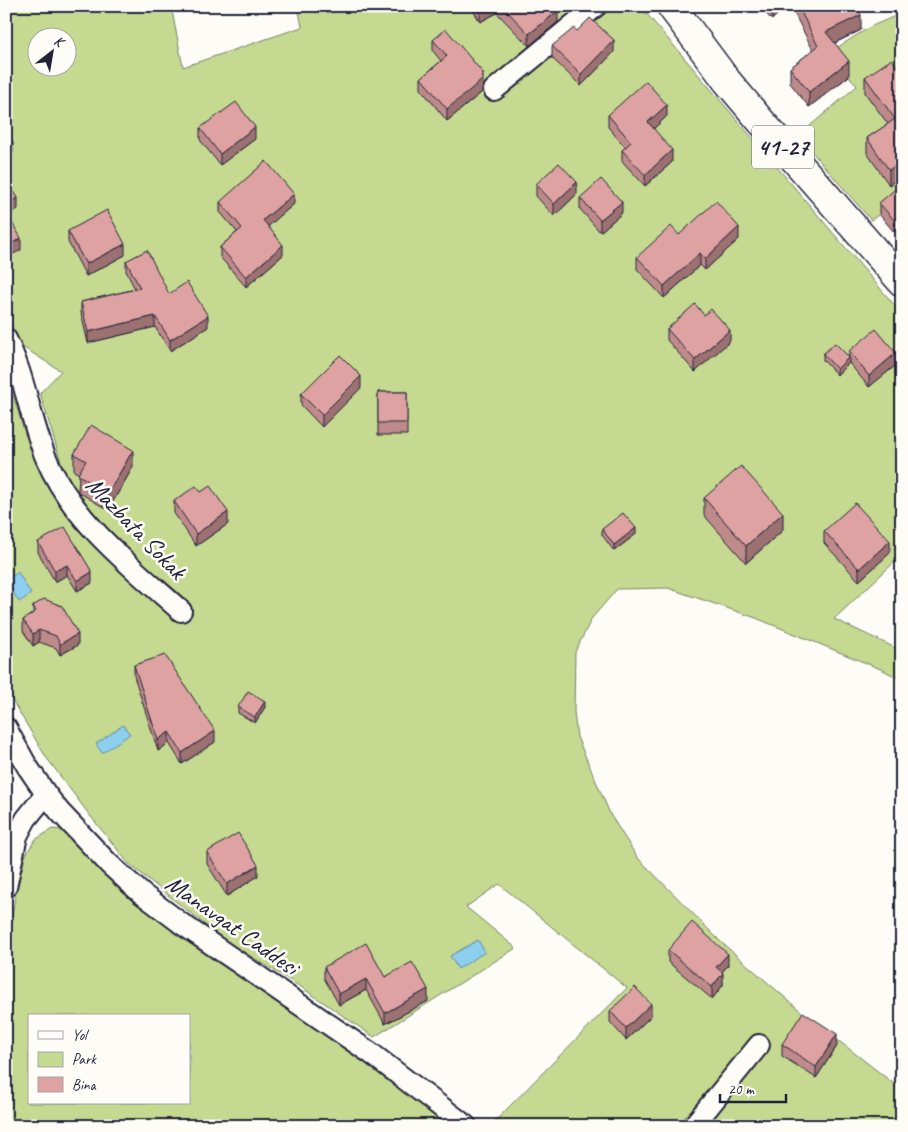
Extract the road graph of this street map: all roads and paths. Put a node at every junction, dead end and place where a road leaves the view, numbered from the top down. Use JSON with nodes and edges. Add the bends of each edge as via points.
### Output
{"nodes":[{"id":1,"x":596,"y":6,"type":"edge"},
{"id":2,"x":671,"y":6,"type":"edge"},
{"id":3,"x":494,"y":90,"type":"dead end"},
{"id":4,"x":902,"y":282,"type":"edge"},
{"id":5,"x":6,"y":338,"type":"edge"},
{"id":6,"x":181,"y":611,"type":"dead end"},
{"id":7,"x":6,"y":728,"type":"edge"},
{"id":8,"x":46,"y":794,"type":"junction"},
{"id":9,"x":6,"y":887,"type":"edge"},
{"id":10,"x":759,"y":1045,"type":"dead end"},
{"id":11,"x":466,"y":1126,"type":"edge"},
{"id":12,"x":693,"y":1126,"type":"edge"}],
"edges":[{"from":1,"to":3,"type":"street"},
{"from":2,"to":4,"type":"main road","number":"41-27","via":[[727,81]]},
{"from":5,"to":6,"type":"street","name":"Mazbata Sokak","via":[[56,480],[74,507],[111,548]]},
{"from":7,"to":8,"type":"street","name":"Manavgat Caddesi"},
{"from":8,"to":9,"type":"street","via":[[17,836]]},
{"from":8,"to":11,"type":"street","name":"Manavgat Caddesi","via":[[83,837],[141,894],[372,1054]]},
{"from":10,"to":12,"type":"street"}]}
